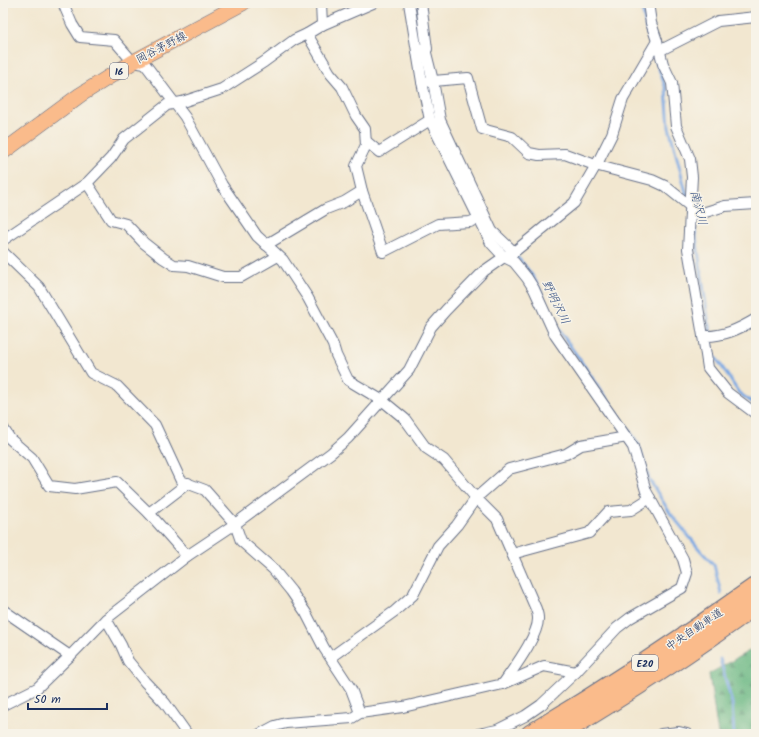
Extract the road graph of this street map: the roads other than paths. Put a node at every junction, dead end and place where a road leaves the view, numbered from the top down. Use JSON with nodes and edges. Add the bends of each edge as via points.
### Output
{"nodes":[{"id":1,"x":63,"y":3,"type":"edge"},
{"id":2,"x":244,"y":3,"type":"edge"},
{"id":3,"x":321,"y":3,"type":"edge"},
{"id":4,"x":372,"y":3,"type":"edge"},
{"id":5,"x":409,"y":3,"type":"edge"},
{"id":6,"x":421,"y":3,"type":"edge"},
{"id":7,"x":648,"y":3,"type":"edge"},
{"id":8,"x":756,"y":17,"type":"edge"},
{"id":9,"x":322,"y":25,"type":"junction"},
{"id":10,"x":307,"y":34,"type":"junction"},
{"id":11,"x":657,"y":41,"type":"junction"},
{"id":12,"x":420,"y":49,"type":"junction"},
{"id":13,"x":659,"y":51,"type":"junction"},
{"id":14,"x":133,"y":62,"type":"junction"},
{"id":15,"x":433,"y":81,"type":"junction"},
{"id":16,"x":422,"y":82,"type":"junction"},
{"id":17,"x":175,"y":104,"type":"junction"},
{"id":18,"x":430,"y":120,"type":"junction"},
{"id":19,"x":366,"y":141,"type":"junction"},
{"id":20,"x":3,"y":152,"type":"edge"},
{"id":21,"x":595,"y":165,"type":"junction"},
{"id":22,"x":87,"y":183,"type":"junction"},
{"id":23,"x":362,"y":191,"type":"junction"},
{"id":24,"x":756,"y":204,"type":"edge"},
{"id":25,"x":690,"y":209,"type":"junction"},
{"id":26,"x":478,"y":219,"type":"junction"},
{"id":27,"x":3,"y":240,"type":"edge"},
{"id":28,"x":266,"y":245,"type":"junction"},
{"id":29,"x":3,"y":252,"type":"edge"},
{"id":30,"x":514,"y":252,"type":"junction"},
{"id":31,"x":278,"y":256,"type":"junction"},
{"id":32,"x":504,"y":256,"type":"junction"},
{"id":33,"x":756,"y":319,"type":"edge"},
{"id":34,"x":703,"y":336,"type":"junction"},
{"id":35,"x":382,"y":401,"type":"junction"},
{"id":36,"x":756,"y":414,"type":"edge"},
{"id":37,"x":3,"y":428,"type":"edge"},
{"id":38,"x":627,"y":437,"type":"junction"},
{"id":39,"x":188,"y":483,"type":"junction"},
{"id":40,"x":476,"y":498,"type":"junction"},
{"id":41,"x":650,"y":498,"type":"junction"},
{"id":42,"x":149,"y":512,"type":"junction"},
{"id":43,"x":235,"y":524,"type":"junction"},
{"id":44,"x":512,"y":554,"type":"junction"},
{"id":45,"x":187,"y":556,"type":"junction"},
{"id":46,"x":756,"y":586,"type":"edge"},
{"id":47,"x":756,"y":605,"type":"edge"},
{"id":48,"x":3,"y":610,"type":"edge"},
{"id":49,"x":106,"y":619,"type":"junction"},
{"id":50,"x":70,"y":656,"type":"junction"},
{"id":51,"x":331,"y":657,"type":"junction"},
{"id":52,"x":576,"y":672,"type":"junction"},
{"id":53,"x":503,"y":684,"type":"junction"},
{"id":54,"x":3,"y":705,"type":"edge"},
{"id":55,"x":360,"y":713,"type":"junction"},
{"id":56,"x":187,"y":734,"type":"edge"},
{"id":57,"x":260,"y":734,"type":"edge"},
{"id":58,"x":478,"y":734,"type":"edge"},
{"id":59,"x":530,"y":734,"type":"edge"},
{"id":60,"x":560,"y":734,"type":"edge"},
{"id":61,"x":661,"y":734,"type":"edge"},
{"id":62,"x":687,"y":734,"type":"edge"}],
"edges":[{"from":1,"to":14,"type":"street","via":[[80,37],[114,40]]},
{"from":2,"to":14,"type":"main road","name":"岡谷茅野線","number":"16"},
{"from":3,"to":9,"type":"street"},
{"from":4,"to":9,"type":"street"},
{"from":5,"to":12,"type":"street"},
{"from":6,"to":12,"type":"street","via":[[427,49]]},
{"from":7,"to":11,"type":"street","via":[[650,23]]},
{"from":8,"to":13,"type":"street","via":[[718,21]]},
{"from":9,"to":10,"type":"street"},
{"from":10,"to":17,"type":"street","via":[[294,40],[222,89]]},
{"from":10,"to":19,"type":"street","via":[[330,73],[342,87],[365,130]]},
{"from":11,"to":13,"type":"street"},
{"from":11,"to":21,"type":"street","via":[[623,99],[612,134]]},
{"from":12,"to":15,"type":"street"},
{"from":12,"to":16,"type":"street"},
{"from":13,"to":25,"type":"street","via":[[672,83],[676,126],[690,159]]},
{"from":14,"to":17,"type":"street","via":[[144,64]]},
{"from":14,"to":20,"type":"main road","name":"岡谷茅野線","number":"16","via":[[80,95]]},
{"from":15,"to":16,"type":"street"},
{"from":15,"to":21,"type":"street","via":[[468,78],[482,129],[512,137],[529,152],[539,155],[565,154]]},
{"from":15,"to":30,"type":"street","via":[[440,120],[492,231]]},
{"from":16,"to":18,"type":"street"},
{"from":17,"to":22,"type":"street","via":[[167,105],[124,140]]},
{"from":17,"to":28,"type":"street","via":[[186,117],[222,185]]},
{"from":18,"to":19,"type":"street","via":[[379,152]]},
{"from":18,"to":26,"type":"street"},
{"from":19,"to":23,"type":"street","via":[[356,166]]},
{"from":21,"to":25,"type":"street","via":[[652,180],[665,186]]},
{"from":21,"to":30,"type":"street","via":[[574,203]]},
{"from":22,"to":27,"type":"street"},
{"from":22,"to":31,"type":"street","via":[[111,220],[126,224],[144,243],[174,265],[188,266],[223,277],[241,277]]},
{"from":23,"to":26,"type":"street","via":[[383,252],[438,224]]},
{"from":23,"to":28,"type":"street"},
{"from":24,"to":25,"type":"street","via":[[725,206],[696,215]]},
{"from":25,"to":34,"type":"street","via":[[688,249]]},
{"from":26,"to":32,"type":"street","via":[[491,243]]},
{"from":28,"to":31,"type":"street"},
{"from":29,"to":39,"type":"street","via":[[39,287],[91,373],[117,386],[155,425],[181,481]]},
{"from":30,"to":32,"type":"street"},
{"from":31,"to":35,"type":"street","via":[[322,323],[348,380]]},
{"from":32,"to":35,"type":"street","via":[[466,288],[431,327],[409,370]]},
{"from":32,"to":38,"type":"street","via":[[514,262],[527,278],[555,335]]},
{"from":33,"to":34,"type":"street","via":[[734,332],[711,337]]},
{"from":34,"to":36,"type":"street","via":[[708,368],[728,393]]},
{"from":35,"to":40,"type":"street","via":[[405,419],[426,448],[444,460]]},
{"from":35,"to":43,"type":"street","via":[[331,453]]},
{"from":37,"to":42,"type":"street","via":[[10,439],[32,458],[49,486],[74,489],[117,482]]},
{"from":38,"to":40,"type":"street","via":[[581,445],[566,454],[509,469]]},
{"from":38,"to":41,"type":"street","via":[[633,447]]},
{"from":39,"to":42,"type":"street"},
{"from":39,"to":43,"type":"street","via":[[205,490]]},
{"from":40,"to":44,"type":"street","via":[[497,519]]},
{"from":40,"to":51,"type":"street","via":[[438,546],[413,595]]},
{"from":41,"to":44,"type":"street","via":[[631,510],[608,512],[589,533]]},
{"from":41,"to":52,"type":"street","via":[[683,559],[687,573],[682,588],[617,628]]},
{"from":42,"to":45,"type":"street"},
{"from":43,"to":45,"type":"street"},
{"from":43,"to":51,"type":"street","via":[[241,541],[273,569],[291,590]]},
{"from":44,"to":53,"type":"street","via":[[539,619],[526,650]]},
{"from":45,"to":49,"type":"street"},
{"from":46,"to":59,"type":"highway","name":"中央自動車道","number":"E20","via":[[658,654]]},
{"from":47,"to":60,"type":"highway","name":"中央自動車道","number":"E20","via":[[648,680]]},
{"from":48,"to":50,"type":"street"},
{"from":49,"to":50,"type":"street"},
{"from":49,"to":56,"type":"street","via":[[128,661],[165,703]]},
{"from":50,"to":54,"type":"street","via":[[36,688]]},
{"from":51,"to":55,"type":"street","via":[[352,688]]},
{"from":52,"to":53,"type":"street","via":[[544,666]]},
{"from":52,"to":58,"type":"street","via":[[542,705],[525,716],[497,730]]},
{"from":53,"to":55,"type":"street","via":[[404,707]]},
{"from":55,"to":57,"type":"street","via":[[352,718],[286,723]]},
{"from":61,"to":62,"type":"street"}]}
